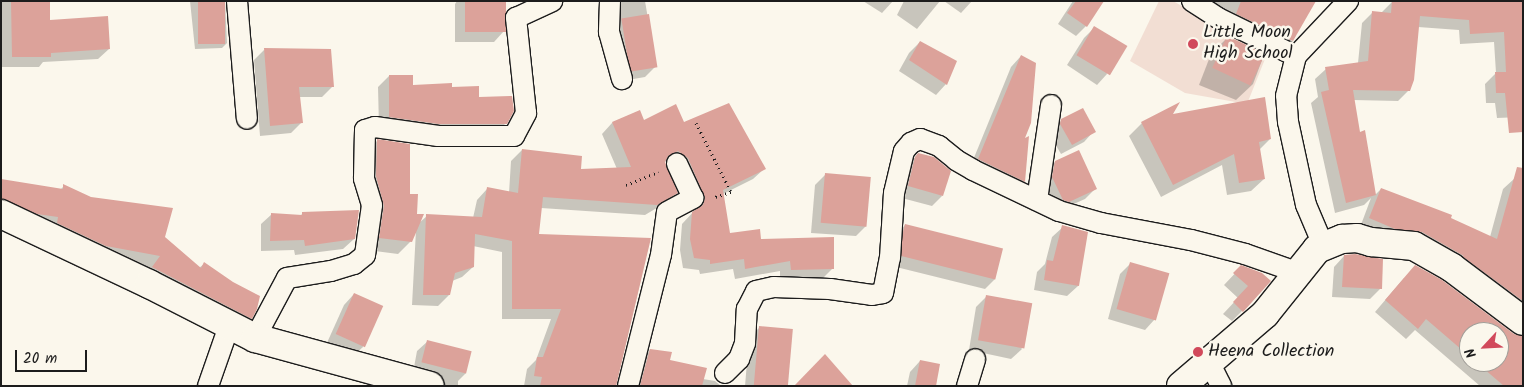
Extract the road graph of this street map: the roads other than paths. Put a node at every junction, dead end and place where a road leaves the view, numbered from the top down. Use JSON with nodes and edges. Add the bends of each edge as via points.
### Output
{"nodes":[{"id":1,"x":237,"y":1,"type":"edge"},
{"id":2,"x":552,"y":1,"type":"edge"},
{"id":3,"x":610,"y":1,"type":"edge"},
{"id":4,"x":1192,"y":1,"type":"edge"},
{"id":5,"x":1348,"y":1,"type":"edge"},
{"id":6,"x":1296,"y":56,"type":"junction"},
{"id":7,"x":622,"y":79,"type":"dead end"},
{"id":8,"x":1051,"y":104,"type":"dead end"},
{"id":9,"x":247,"y":119,"type":"dead end"},
{"id":10,"x":677,"y":163,"type":"road end"},
{"id":11,"x":1037,"y":200,"type":"junction"},
{"id":12,"x":1,"y":214,"type":"edge"},
{"id":13,"x":1323,"y":245,"type":"junction"},
{"id":14,"x":1299,"y":272,"type":"junction"},
{"id":15,"x":1523,"y":321,"type":"edge"},
{"id":16,"x":229,"y":326,"type":"junction"},
{"id":17,"x":254,"y":338,"type":"junction"},
{"id":18,"x":974,"y":359,"type":"dead end"},
{"id":19,"x":1209,"y":362,"type":"junction"},
{"id":20,"x":724,"y":373,"type":"dead end"},
{"id":21,"x":208,"y":386,"type":"edge"},
{"id":22,"x":430,"y":386,"type":"edge"},
{"id":23,"x":628,"y":386,"type":"edge"},
{"id":24,"x":967,"y":386,"type":"edge"},
{"id":25,"x":1181,"y":386,"type":"edge"},
{"id":26,"x":1221,"y":386,"type":"edge"}],
"edges":[{"from":1,"to":9,"type":"street"},
{"from":2,"to":17,"type":"street","via":[[516,18],[526,113],[514,136],[438,136],[375,127],[365,130],[364,178],[372,205],[364,255],[354,264],[331,271],[287,278]]},
{"from":3,"to":7,"type":"street","via":[[609,32]]},
{"from":4,"to":6,"type":"street","via":[[1218,18]]},
{"from":5,"to":6,"type":"street"},
{"from":6,"to":13,"type":"street","via":[[1286,96],[1288,122],[1306,205]]},
{"from":8,"to":11,"type":"street"},
{"from":10,"to":23,"type":"street","via":[[693,198],[667,212],[661,255]]},
{"from":11,"to":14,"type":"street","via":[[1059,211],[1101,223],[1191,240]]},
{"from":11,"to":20,"type":"street","via":[[973,170],[924,138],[915,140],[904,151],[894,193],[890,258],[883,293],[872,295],[830,289],[774,287],[756,291],[747,309],[745,343],[739,359]]},
{"from":12,"to":16,"type":"main road"},
{"from":13,"to":14,"type":"main road"},
{"from":13,"to":15,"type":"main road","via":[[1357,238],[1414,246],[1451,267]]},
{"from":14,"to":19,"type":"main road","via":[[1265,314]]},
{"from":16,"to":17,"type":"main road"},
{"from":16,"to":21,"type":"street"},
{"from":17,"to":22,"type":"main road"},
{"from":18,"to":24,"type":"street"},
{"from":19,"to":25,"type":"main road"},
{"from":19,"to":26,"type":"street"}]}
